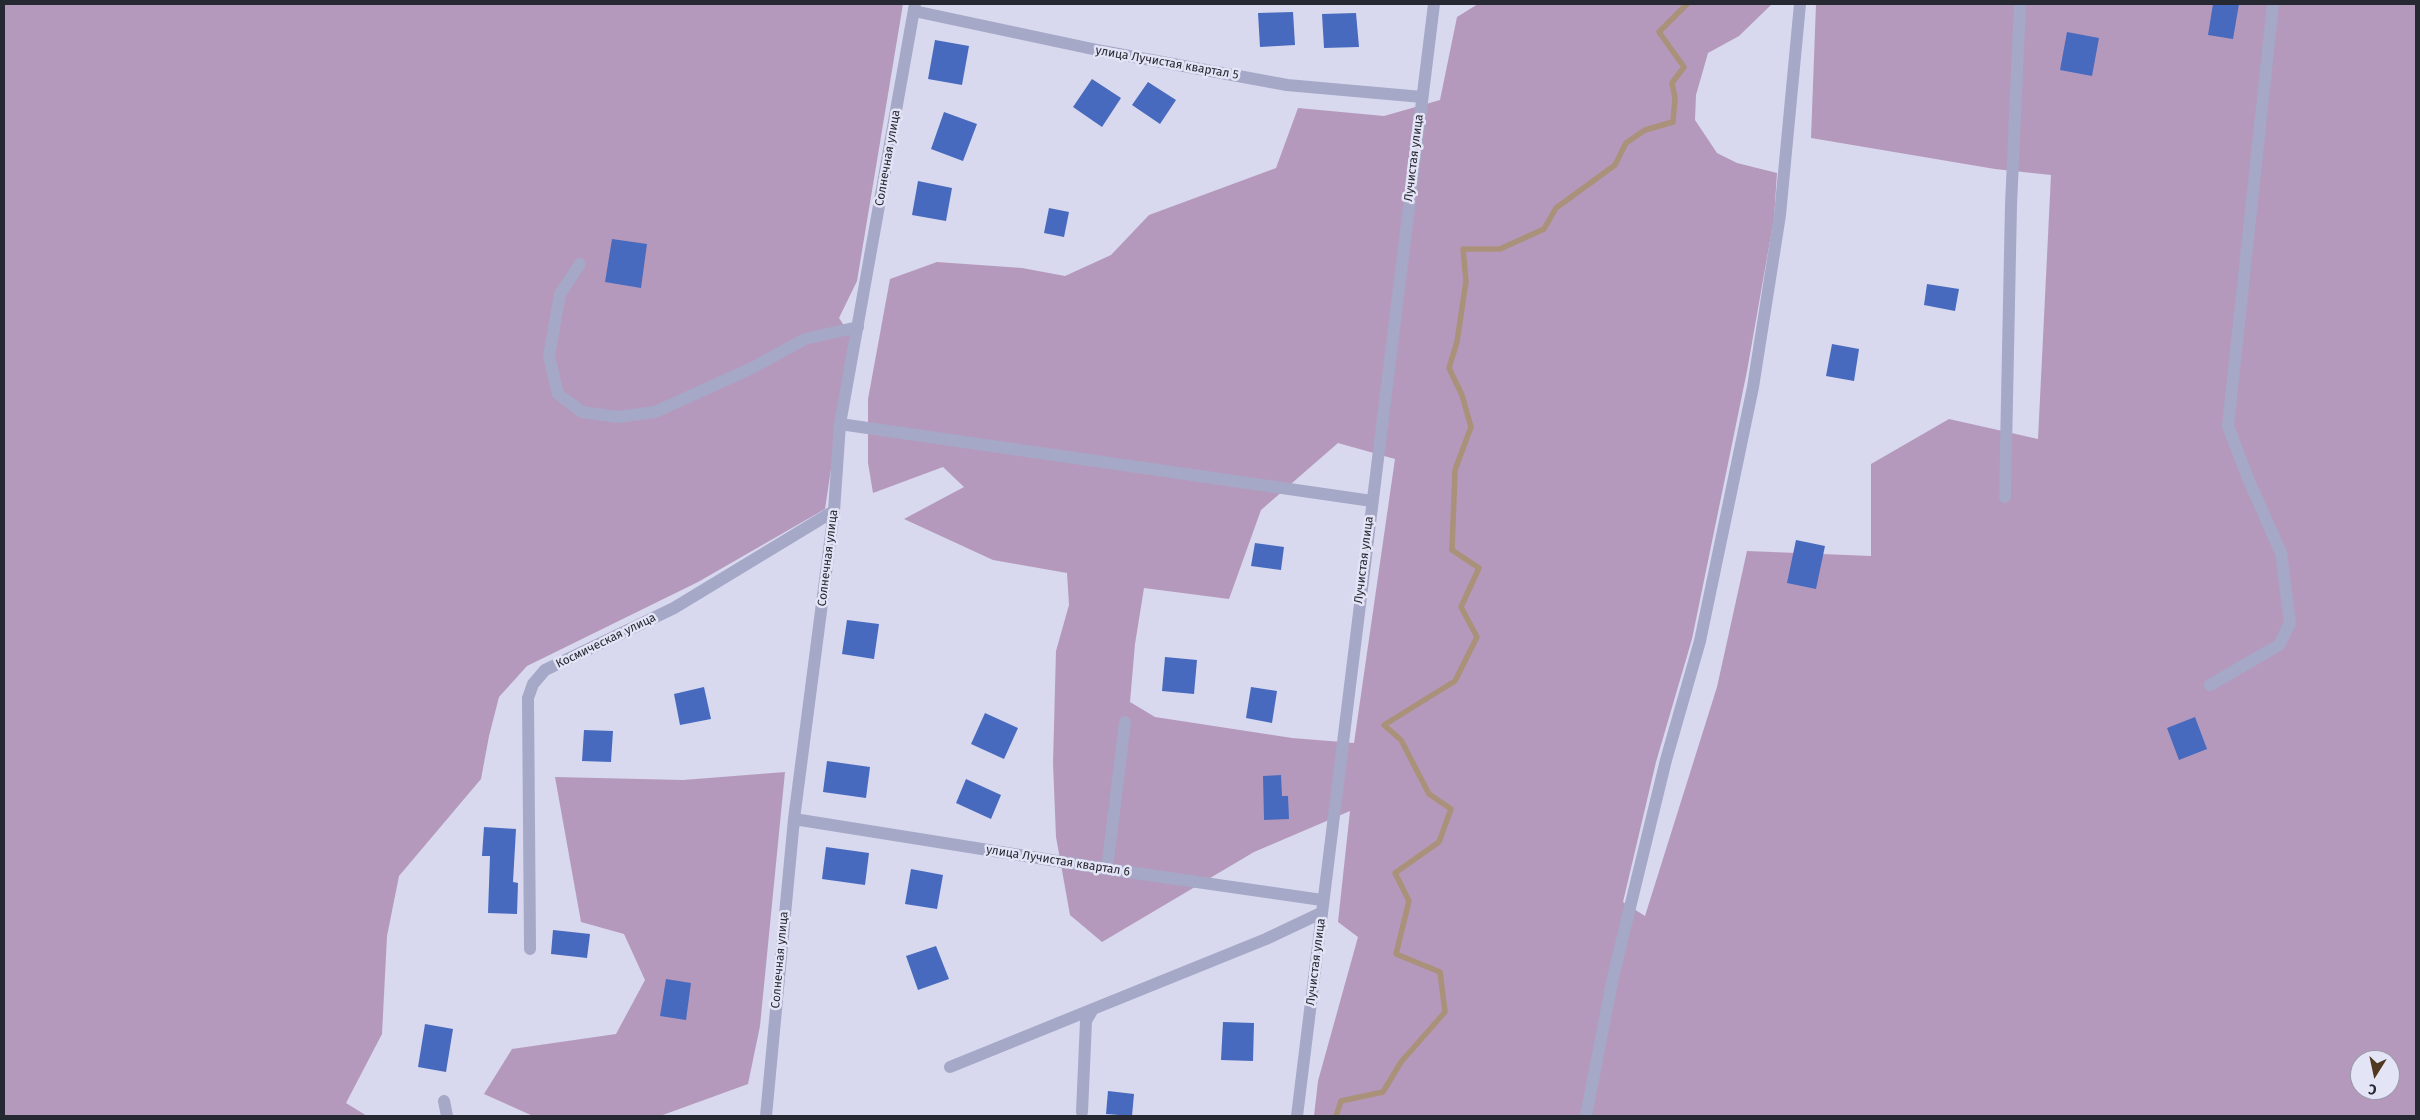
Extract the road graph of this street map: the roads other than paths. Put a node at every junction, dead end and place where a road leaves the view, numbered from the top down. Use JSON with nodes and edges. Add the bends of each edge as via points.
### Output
{"nodes":[{"id":1,"x":1434,"y":4,"type":"edge"},
{"id":2,"x":1800,"y":4,"type":"edge"},
{"id":3,"x":2020,"y":4,"type":"edge"},
{"id":4,"x":2273,"y":4,"type":"edge"},
{"id":5,"x":915,"y":8,"type":"edge"},
{"id":6,"x":1422,"y":96,"type":"junction"},
{"id":7,"x":580,"y":264,"type":"dead end"},
{"id":8,"x":858,"y":327,"type":"junction"},
{"id":9,"x":840,"y":424,"type":"junction"},
{"id":10,"x":2005,"y":497,"type":"dead end"},
{"id":11,"x":1372,"y":501,"type":"junction"},
{"id":12,"x":834,"y":511,"type":"junction"},
{"id":13,"x":2210,"y":685,"type":"dead end"},
{"id":14,"x":1125,"y":722,"type":"dead end"},
{"id":15,"x":794,"y":819,"type":"junction"},
{"id":16,"x":1107,"y":869,"type":"junction"},
{"id":17,"x":1322,"y":900,"type":"junction"},
{"id":18,"x":1321,"y":913,"type":"junction"},
{"id":19,"x":530,"y":949,"type":"dead end"},
{"id":20,"x":1093,"y":1009,"type":"junction"},
{"id":21,"x":950,"y":1067,"type":"dead end"},
{"id":22,"x":444,"y":1101,"type":"dead end"},
{"id":23,"x":1082,"y":1112,"type":"dead end"},
{"id":24,"x":447,"y":1116,"type":"edge"},
{"id":25,"x":766,"y":1116,"type":"edge"},
{"id":26,"x":1297,"y":1116,"type":"edge"},
{"id":27,"x":1586,"y":1116,"type":"edge"}],
"edges":[{"from":1,"to":6,"type":"street","name":"Лучистая улица"},
{"from":2,"to":27,"type":"street","via":[[1780,214],[1753,387],[1700,641],[1666,760],[1615,967]]},
{"from":3,"to":10,"type":"street","via":[[2011,205]]},
{"from":4,"to":13,"type":"street","via":[[2228,426],[2281,554],[2290,624],[2279,645]]},
{"from":5,"to":6,"type":"street","name":"улица Лучистая квартал 5","via":[[1102,51],[1287,85]]},
{"from":5,"to":8,"type":"street","name":"Солнечная улица"},
{"from":6,"to":11,"type":"street","name":"Лучистая улица"},
{"from":7,"to":8,"type":"street","via":[[560,294],[549,356],[558,394],[582,412],[618,417],[656,412],[752,368],[805,339]]},
{"from":8,"to":9,"type":"street","name":"Солнечная улица"},
{"from":9,"to":11,"type":"street"},
{"from":9,"to":12,"type":"street","name":"Солнечная улица"},
{"from":11,"to":17,"type":"street","name":"Лучистая улица"},
{"from":12,"to":15,"type":"street","name":"Солнечная улица"},
{"from":12,"to":19,"type":"street","name":"Космическая улица","via":[[674,608],[545,670],[533,684],[528,698]]},
{"from":14,"to":16,"type":"street"},
{"from":15,"to":16,"type":"street","name":"улица Лучистая квартал 6"},
{"from":15,"to":25,"type":"street","name":"Солнечная улица"},
{"from":16,"to":17,"type":"street","name":"улица Лучистая квартал 6"},
{"from":17,"to":18,"type":"street","name":"Лучистая улица"},
{"from":18,"to":20,"type":"street","via":[[1266,939]]},
{"from":18,"to":26,"type":"street","name":"Лучистая улица"},
{"from":20,"to":21,"type":"street"},
{"from":20,"to":23,"type":"street","via":[[1086,1020]]},
{"from":22,"to":24,"type":"street"}]}
